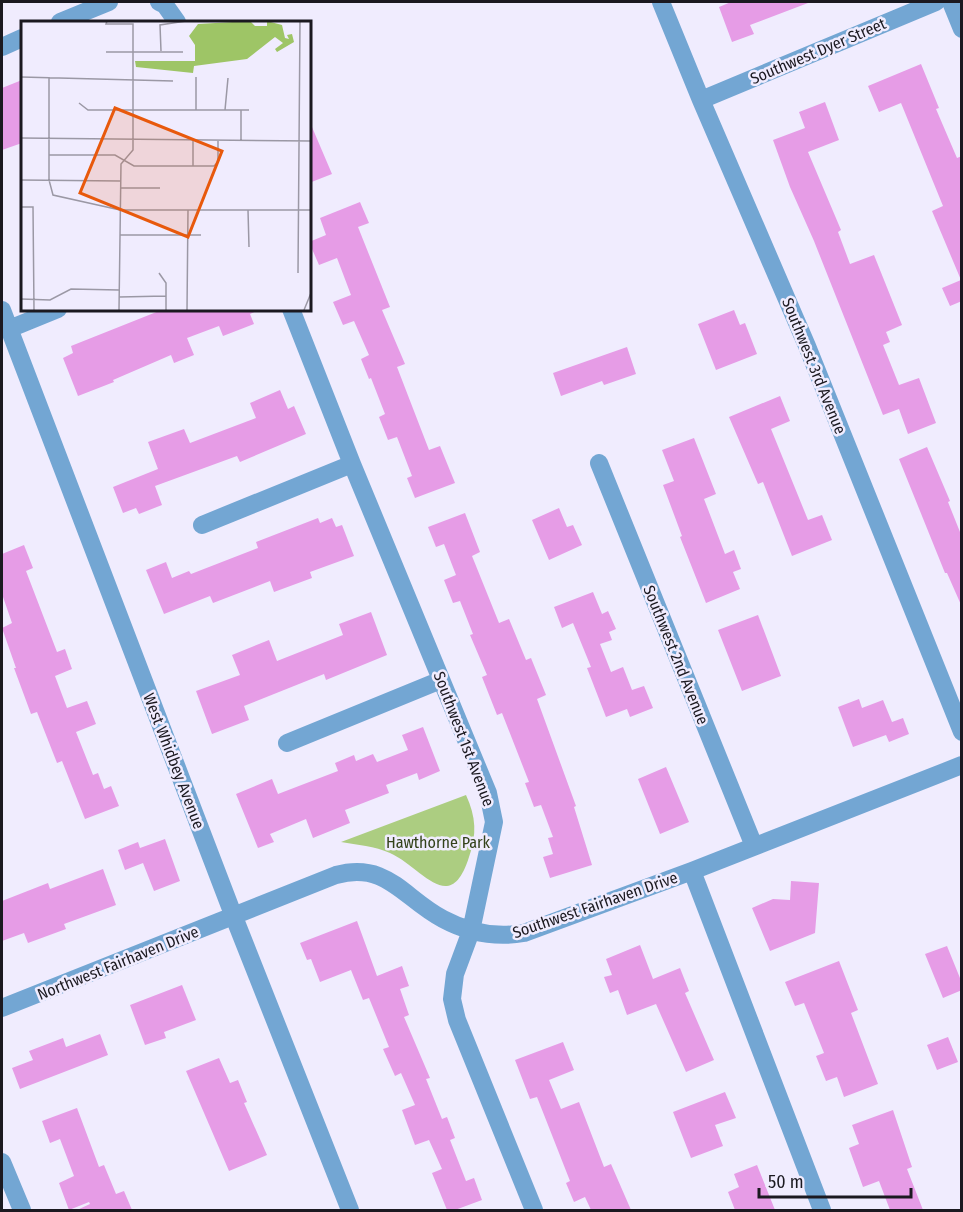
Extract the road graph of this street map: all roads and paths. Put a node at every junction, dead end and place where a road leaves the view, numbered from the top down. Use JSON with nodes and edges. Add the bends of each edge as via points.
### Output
{"nodes":[{"id":1,"x":109,"y":2,"type":"edge"},
{"id":2,"x":159,"y":2,"type":"edge"},
{"id":3,"x":661,"y":2,"type":"edge"},
{"id":4,"x":936,"y":2,"type":"edge"},
{"id":5,"x":951,"y":2,"type":"edge"},
{"id":6,"x":62,"y":21,"type":"edge"},
{"id":7,"x":176,"y":21,"type":"edge"},
{"id":8,"x":962,"y":29,"type":"edge"},
{"id":9,"x":21,"y":38,"type":"edge"},
{"id":10,"x":2,"y":47,"type":"edge"},
{"id":11,"x":700,"y":100,"type":"junction"},
{"id":12,"x":2,"y":310,"type":"edge"},
{"id":13,"x":56,"y":310,"type":"edge"},
{"id":14,"x":291,"y":310,"type":"edge"},
{"id":15,"x":9,"y":329,"type":"junction"},
{"id":16,"x":599,"y":463,"type":"dead end"},
{"id":17,"x":352,"y":464,"type":"junction"},
{"id":18,"x":201,"y":525,"type":"dead end"},
{"id":19,"x":441,"y":680,"type":"junction"},
{"id":20,"x":962,"y":732,"type":"edge"},
{"id":21,"x":287,"y":743,"type":"dead end"},
{"id":22,"x":962,"y":765,"type":"edge"},
{"id":23,"x":754,"y":846,"type":"junction"},
{"id":24,"x":692,"y":871,"type":"junction"},
{"id":25,"x":234,"y":917,"type":"junction"},
{"id":26,"x":471,"y":931,"type":"junction"},
{"id":27,"x":2,"y":1008,"type":"edge"},
{"id":28,"x":2,"y":1162,"type":"edge"},
{"id":29,"x":22,"y":1210,"type":"edge"},
{"id":30,"x":350,"y":1210,"type":"edge"},
{"id":31,"x":534,"y":1210,"type":"edge"},
{"id":32,"x":822,"y":1210,"type":"edge"}],
"edges":[{"from":1,"to":6,"type":"street"},
{"from":2,"to":7,"type":"street"},
{"from":3,"to":11,"type":"street","name":"Southwest 3rd Avenue"},
{"from":4,"to":11,"type":"street","name":"Southwest Dyer Street"},
{"from":5,"to":8,"type":"street"},
{"from":9,"to":10,"type":"street"},
{"from":11,"to":20,"type":"street","name":"Southwest 3rd Avenue","via":[[807,346]]},
{"from":12,"to":15,"type":"street","name":"West Whidbey Avenue"},
{"from":13,"to":15,"type":"street"},
{"from":14,"to":17,"type":"street","name":"Southwest 1st Avenue"},
{"from":15,"to":25,"type":"street","name":"West Whidbey Avenue"},
{"from":16,"to":23,"type":"street","name":"Southwest 2nd Avenue"},
{"from":17,"to":18,"type":"street"},
{"from":17,"to":19,"type":"street","name":"Southwest 1st Avenue"},
{"from":19,"to":21,"type":"street"},
{"from":19,"to":26,"type":"street","name":"Southwest 1st Avenue","via":[[488,793],[495,822]]},
{"from":22,"to":23,"type":"street","name":"Southwest Fairhaven Drive"},
{"from":23,"to":24,"type":"street","name":"Southwest Fairhaven Drive"},
{"from":24,"to":26,"type":"street","name":"Southwest Fairhaven Drive","via":[[524,933],[502,937]]},
{"from":24,"to":32,"type":"street"},
{"from":25,"to":26,"type":"street","name":"Southwest Fairhaven Drive","via":[[336,875],[359,871],[388,879],[442,919]]},
{"from":25,"to":27,"type":"street","name":"Northwest Fairhaven Drive"},
{"from":25,"to":30,"type":"street","name":"West Whidbey Avenue"},
{"from":26,"to":31,"type":"street","name":"Southwest 1st Avenue","via":[[455,974],[452,999]]},
{"from":28,"to":29,"type":"street"}]}
